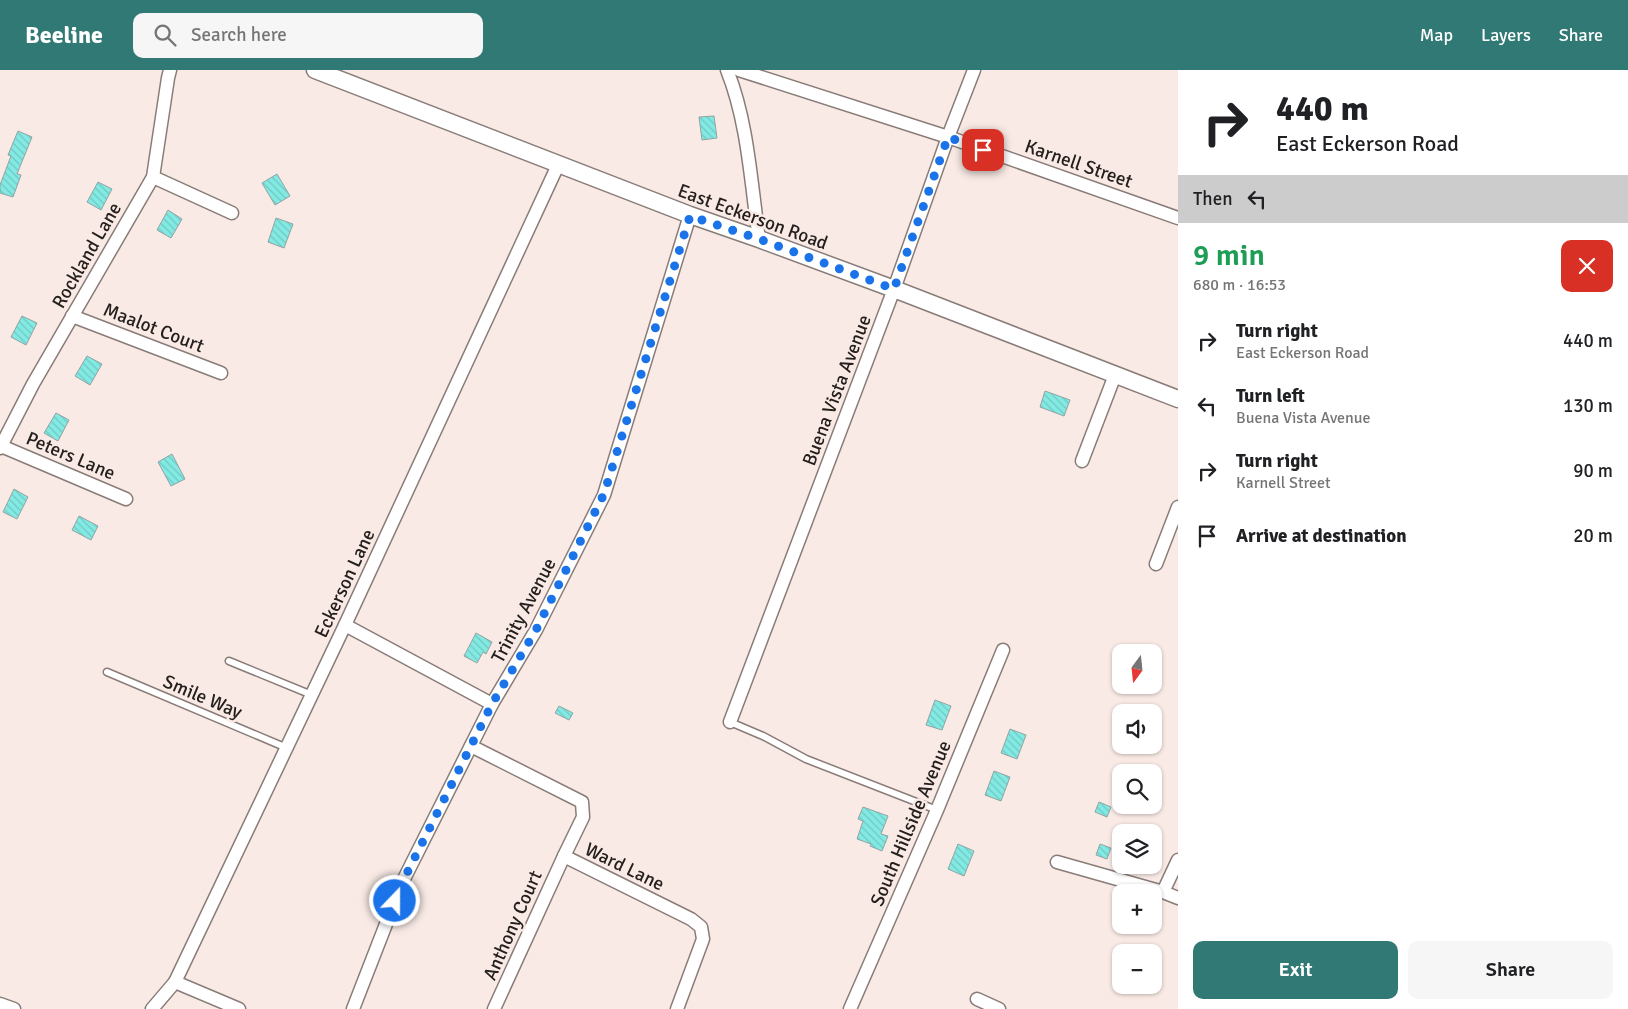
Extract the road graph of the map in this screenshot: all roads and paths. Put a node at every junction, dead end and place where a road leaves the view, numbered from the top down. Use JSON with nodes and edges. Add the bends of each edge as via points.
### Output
{"nodes":[{"id":1,"x":170,"y":70,"type":"edge"},
{"id":2,"x":315,"y":70,"type":"edge"},
{"id":3,"x":726,"y":70,"type":"edge"},
{"id":4,"x":739,"y":70,"type":"edge"},
{"id":5,"x":974,"y":70,"type":"edge"},
{"id":6,"x":948,"y":137,"type":"junction"},
{"id":7,"x":558,"y":165,"type":"junction"},
{"id":8,"x":153,"y":177,"type":"junction"},
{"id":9,"x":232,"y":213,"type":"dead end"},
{"id":10,"x":690,"y":216,"type":"junction"},
{"id":11,"x":1178,"y":218,"type":"edge"},
{"id":12,"x":759,"y":239,"type":"junction"},
{"id":13,"x":894,"y":289,"type":"junction"},
{"id":14,"x":72,"y":316,"type":"junction"},
{"id":15,"x":221,"y":373,"type":"dead end"},
{"id":16,"x":1115,"y":375,"type":"junction"},
{"id":17,"x":1178,"y":399,"type":"edge"},
{"id":18,"x":0,"y":447,"type":"edge"},
{"id":19,"x":1082,"y":461,"type":"dead end"},
{"id":20,"x":126,"y":499,"type":"dead end"},
{"id":21,"x":1178,"y":507,"type":"edge"},
{"id":22,"x":1156,"y":564,"type":"dead end"},
{"id":23,"x":345,"y":625,"type":"junction"},
{"id":24,"x":1003,"y":650,"type":"dead end"},
{"id":25,"x":230,"y":661,"type":"dead end"},
{"id":26,"x":107,"y":672,"type":"dead end"},
{"id":27,"x":312,"y":696,"type":"junction"},
{"id":28,"x":492,"y":704,"type":"junction"},
{"id":29,"x":730,"y":722,"type":"joint"},
{"id":30,"x":471,"y":746,"type":"junction"},
{"id":31,"x":287,"y":748,"type":"junction"},
{"id":32,"x":937,"y":810,"type":"junction"},
{"id":33,"x":564,"y":856,"type":"junction"},
{"id":34,"x":1178,"y":860,"type":"edge"},
{"id":35,"x":1057,"y":862,"type":"dead end"},
{"id":36,"x":1163,"y":892,"type":"junction"},
{"id":37,"x":1178,"y":898,"type":"edge"},
{"id":38,"x":175,"y":982,"type":"junction"},
{"id":39,"x":977,"y":999,"type":"dead end"},
{"id":40,"x":0,"y":1004,"type":"edge"},
{"id":41,"x":14,"y":1009,"type":"edge"},
{"id":42,"x":152,"y":1009,"type":"edge"},
{"id":43,"x":239,"y":1009,"type":"edge"},
{"id":44,"x":353,"y":1009,"type":"edge"},
{"id":45,"x":494,"y":1009,"type":"edge"},
{"id":46,"x":677,"y":1009,"type":"edge"},
{"id":47,"x":850,"y":1009,"type":"edge"},
{"id":48,"x":999,"y":1009,"type":"edge"}],
"edges":[{"from":1,"to":8,"type":"street","name":"Rockland Lane"},
{"from":2,"to":7,"type":"street","name":"East Eckerson Road"},
{"from":3,"to":12,"type":"street","via":[[736,92],[743,127]]},
{"from":4,"to":6,"type":"street","name":"Karnell Street"},
{"from":5,"to":6,"type":"street","name":"Buena Vista Avenue"},
{"from":6,"to":11,"type":"street","name":"Karnell Street"},
{"from":6,"to":13,"type":"street","name":"Buena Vista Avenue"},
{"from":7,"to":10,"type":"street","name":"East Eckerson Road"},
{"from":7,"to":23,"type":"street","name":"Eckerson Lane"},
{"from":8,"to":9,"type":"street"},
{"from":8,"to":14,"type":"street","name":"Rockland Lane"},
{"from":10,"to":12,"type":"street","name":"East Eckerson Road"},
{"from":10,"to":28,"type":"street","name":"Trinity Avenue","via":[[604,494],[536,630]]},
{"from":12,"to":13,"type":"street","name":"East Eckerson Road"},
{"from":13,"to":16,"type":"street","name":"East Eckerson Road"},
{"from":13,"to":29,"type":"street","name":"Buena Vista Avenue"},
{"from":14,"to":15,"type":"street","name":"Maalot Court"},
{"from":14,"to":18,"type":"street","name":"Rockland Lane"},
{"from":16,"to":17,"type":"street","name":"East Eckerson Road"},
{"from":16,"to":19,"type":"street"},
{"from":18,"to":20,"type":"street","name":"Peters Lane"},
{"from":21,"to":22,"type":"street"},
{"from":23,"to":27,"type":"street","name":"Eckerson Lane"},
{"from":23,"to":28,"type":"street"},
{"from":24,"to":32,"type":"street","name":"South Hillside Avenue"},
{"from":25,"to":27,"type":"lane"},
{"from":26,"to":31,"type":"lane","name":"Smile Way"},
{"from":27,"to":31,"type":"street","name":"Eckerson Lane"},
{"from":28,"to":30,"type":"street","name":"Trinity Avenue"},
{"from":29,"to":32,"type":"lane","via":[[806,759]]},
{"from":30,"to":33,"type":"street","name":"Ward Lane","via":[[582,802],[583,817]]},
{"from":30,"to":44,"type":"street","name":"Trinity Avenue","via":[[402,883]]},
{"from":31,"to":38,"type":"street","name":"Eckerson Lane"},
{"from":32,"to":47,"type":"street","name":"South Hillside Avenue"},
{"from":33,"to":45,"type":"street","name":"Anthony Court"},
{"from":33,"to":46,"type":"street","name":"Ward Lane","via":[[691,919],[701,927],[703,939]]},
{"from":34,"to":36,"type":"street"},
{"from":35,"to":36,"type":"street"},
{"from":36,"to":37,"type":"street"},
{"from":38,"to":42,"type":"street","name":"Eckerson Lane"},
{"from":38,"to":43,"type":"street"},
{"from":39,"to":48,"type":"street"},
{"from":40,"to":41,"type":"street"}]}
